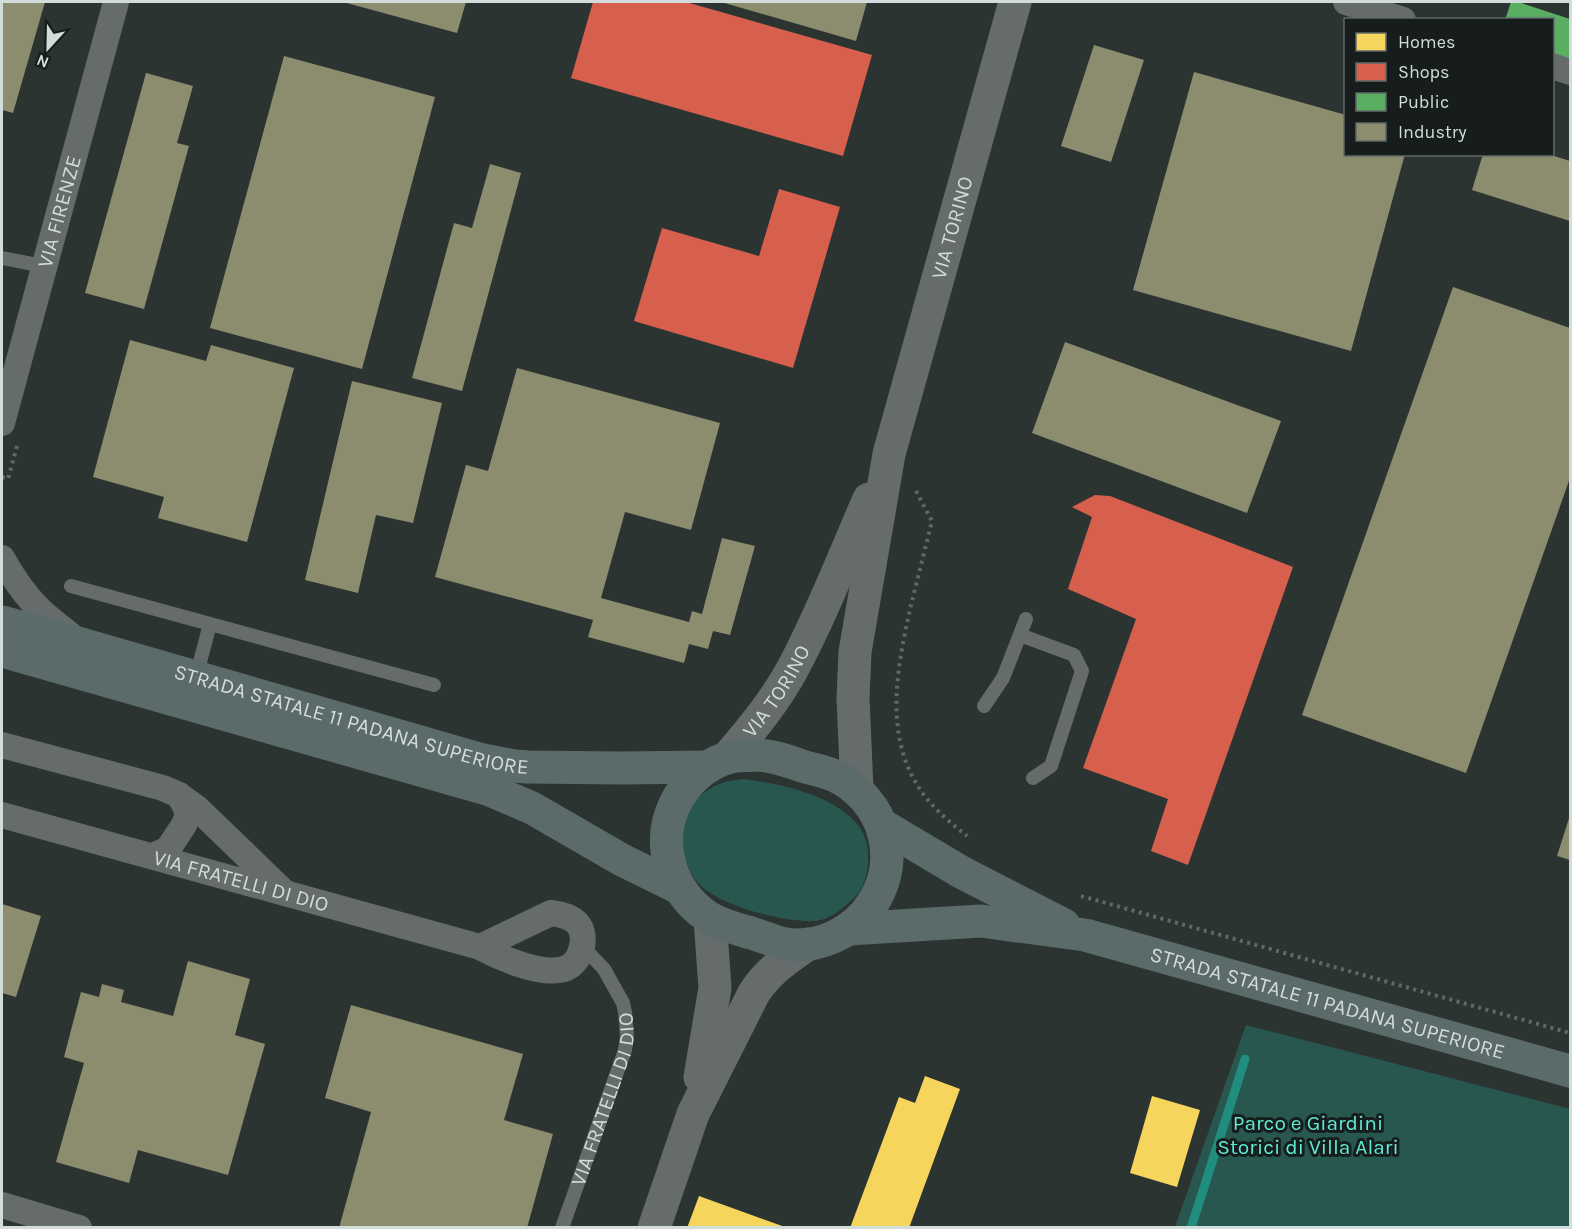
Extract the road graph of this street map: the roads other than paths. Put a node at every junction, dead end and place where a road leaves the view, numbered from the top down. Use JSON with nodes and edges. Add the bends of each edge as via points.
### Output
{"nodes":[{"id":1,"x":116,"y":2,"type":"edge"},
{"id":2,"x":1016,"y":2,"type":"edge"},
{"id":3,"x":1346,"y":2,"type":"edge"},
{"id":4,"x":1397,"y":18,"type":"edge"},
{"id":5,"x":1554,"y":67,"type":"edge"},
{"id":6,"x":1570,"y":72,"type":"edge"},
{"id":7,"x":2,"y":258,"type":"edge"},
{"id":8,"x":44,"y":266,"type":"junction"},
{"id":9,"x":2,"y":423,"type":"edge"},
{"id":10,"x":889,"y":454,"type":"junction"},
{"id":11,"x":2,"y":558,"type":"edge"},
{"id":12,"x":71,"y":586,"type":"dead end"},
{"id":13,"x":1026,"y":619,"type":"dead end"},
{"id":14,"x":2,"y":622,"type":"edge"},
{"id":15,"x":210,"y":624,"type":"junction"},
{"id":16,"x":1020,"y":635,"type":"junction"},
{"id":17,"x":81,"y":644,"type":"junction"},
{"id":18,"x":2,"y":651,"type":"edge"},
{"id":19,"x":196,"y":677,"type":"junction"},
{"id":20,"x":434,"y":685,"type":"dead end"},
{"id":21,"x":984,"y":706,"type":"dead end"},
{"id":22,"x":2,"y":745,"type":"edge"},
{"id":23,"x":718,"y":762,"type":"junction"},
{"id":24,"x":1033,"y":778,"type":"dead end"},
{"id":25,"x":857,"y":790,"type":"junction"},
{"id":26,"x":179,"y":795,"type":"junction"},
{"id":27,"x":2,"y":815,"type":"edge"},
{"id":28,"x":882,"y":825,"type":"junction"},
{"id":29,"x":153,"y":856,"type":"junction"},
{"id":30,"x":679,"y":888,"type":"junction"},
{"id":31,"x":285,"y":893,"type":"junction"},
{"id":32,"x":710,"y":919,"type":"junction"},
{"id":33,"x":848,"y":929,"type":"junction"},
{"id":34,"x":1084,"y":935,"type":"junction"},
{"id":35,"x":808,"y":944,"type":"junction"},
{"id":36,"x":582,"y":946,"type":"junction"},
{"id":37,"x":480,"y":947,"type":"junction"},
{"id":38,"x":1570,"y":1071,"type":"edge"},
{"id":39,"x":693,"y":1114,"type":"junction"},
{"id":40,"x":2,"y":1205,"type":"edge"},
{"id":41,"x":79,"y":1227,"type":"edge"},
{"id":42,"x":562,"y":1227,"type":"edge"},
{"id":43,"x":654,"y":1227,"type":"edge"}],
"edges":[{"from":1,"to":8,"type":"street","name":"VIA FIRENZE"},
{"from":2,"to":10,"type":"street","name":"VIA TORINO"},
{"from":3,"to":4,"type":"street"},
{"from":5,"to":6,"type":"street"},
{"from":7,"to":8,"type":"lane"},
{"from":8,"to":9,"type":"street","name":"VIA FIRENZE"},
{"from":10,"to":23,"type":"street","name":"VIA TORINO","via":[[793,667],[763,715]]},
{"from":10,"to":25,"type":"street","name":"VIA TORINO","via":[[855,652]]},
{"from":11,"to":17,"type":"street","via":[[41,610]]},
{"from":12,"to":15,"type":"lane"},
{"from":13,"to":16,"type":"lane"},
{"from":14,"to":17,"type":"main road","name":"STRADA STATALE 11 PADANA SUPERIORE"},
{"from":15,"to":19,"type":"lane"},
{"from":15,"to":20,"type":"lane"},
{"from":16,"to":21,"type":"lane","via":[[1003,678]]},
{"from":16,"to":24,"type":"lane","via":[[1074,655],[1082,671],[1051,766]]},
{"from":17,"to":19,"type":"main road","name":"STRADA STATALE 11 PADANA SUPERIORE"},
{"from":18,"to":30,"type":"main road","name":"STRADA STATALE 11 PADANA SUPERIORE","via":[[490,790],[532,808]]},
{"from":19,"to":23,"type":"main road","name":"STRADA STATALE 11 PADANA SUPERIORE","via":[[506,765],[610,768]]},
{"from":22,"to":26,"type":"street","name":"VIA FRATELLI DI DIO"},
{"from":23,"to":25,"type":"main road","name":"STRADA STATALE 11 PADANA SUPERIORE","via":[[772,756],[832,775]]},
{"from":23,"to":30,"type":"main road","name":"STRADA STATALE 11 PADANA SUPERIORE","via":[[682,791],[669,818],[667,854]]},
{"from":25,"to":28,"type":"main road","name":"STRADA STATALE 11 PADANA SUPERIORE"},
{"from":26,"to":29,"type":"street","name":"VIA FRATELLI DI DIO","via":[[187,810],[184,825],[168,849]]},
{"from":26,"to":31,"type":"street","name":"VIA FRATELLI DI DIO"},
{"from":27,"to":29,"type":"street","name":"VIA FRATELLI DI DIO"},
{"from":28,"to":33,"type":"main road","name":"STRADA STATALE 11 PADANA SUPERIORE","via":[[887,849],[885,874],[869,910]]},
{"from":28,"to":34,"type":"main road","name":"STRADA STATALE 11 PADANA SUPERIORE","via":[[961,872]]},
{"from":29,"to":31,"type":"street","name":"VIA FRATELLI DI DIO"},
{"from":30,"to":32,"type":"main road","name":"STRADA STATALE 11 PADANA SUPERIORE"},
{"from":31,"to":37,"type":"street","name":"VIA FRATELLI DI DIO"},
{"from":32,"to":35,"type":"main road","name":"STRADA STATALE 11 PADANA SUPERIORE","via":[[783,943]]},
{"from":32,"to":39,"type":"street","via":[[716,988]]},
{"from":33,"to":34,"type":"main road","name":"STRADA STATALE 11 PADANA SUPERIORE","via":[[981,921]]},
{"from":33,"to":35,"type":"main road","name":"STRADA STATALE 11 PADANA SUPERIORE"},
{"from":34,"to":38,"type":"main road","name":"STRADA STATALE 11 PADANA SUPERIORE"},
{"from":35,"to":39,"type":"street","via":[[762,981]]},
{"from":36,"to":37,"type":"street","name":"VIA FRATELLI DI DIO","via":[[574,962],[560,970],[527,966]]},
{"from":36,"to":37,"type":"street","via":[[579,925],[561,914],[551,913]]},
{"from":36,"to":42,"type":"lane","name":"VIA FRATELLI DI DIO","via":[[604,969],[623,1003],[627,1036]]},
{"from":39,"to":43,"type":"street"},
{"from":40,"to":41,"type":"street"}]}
